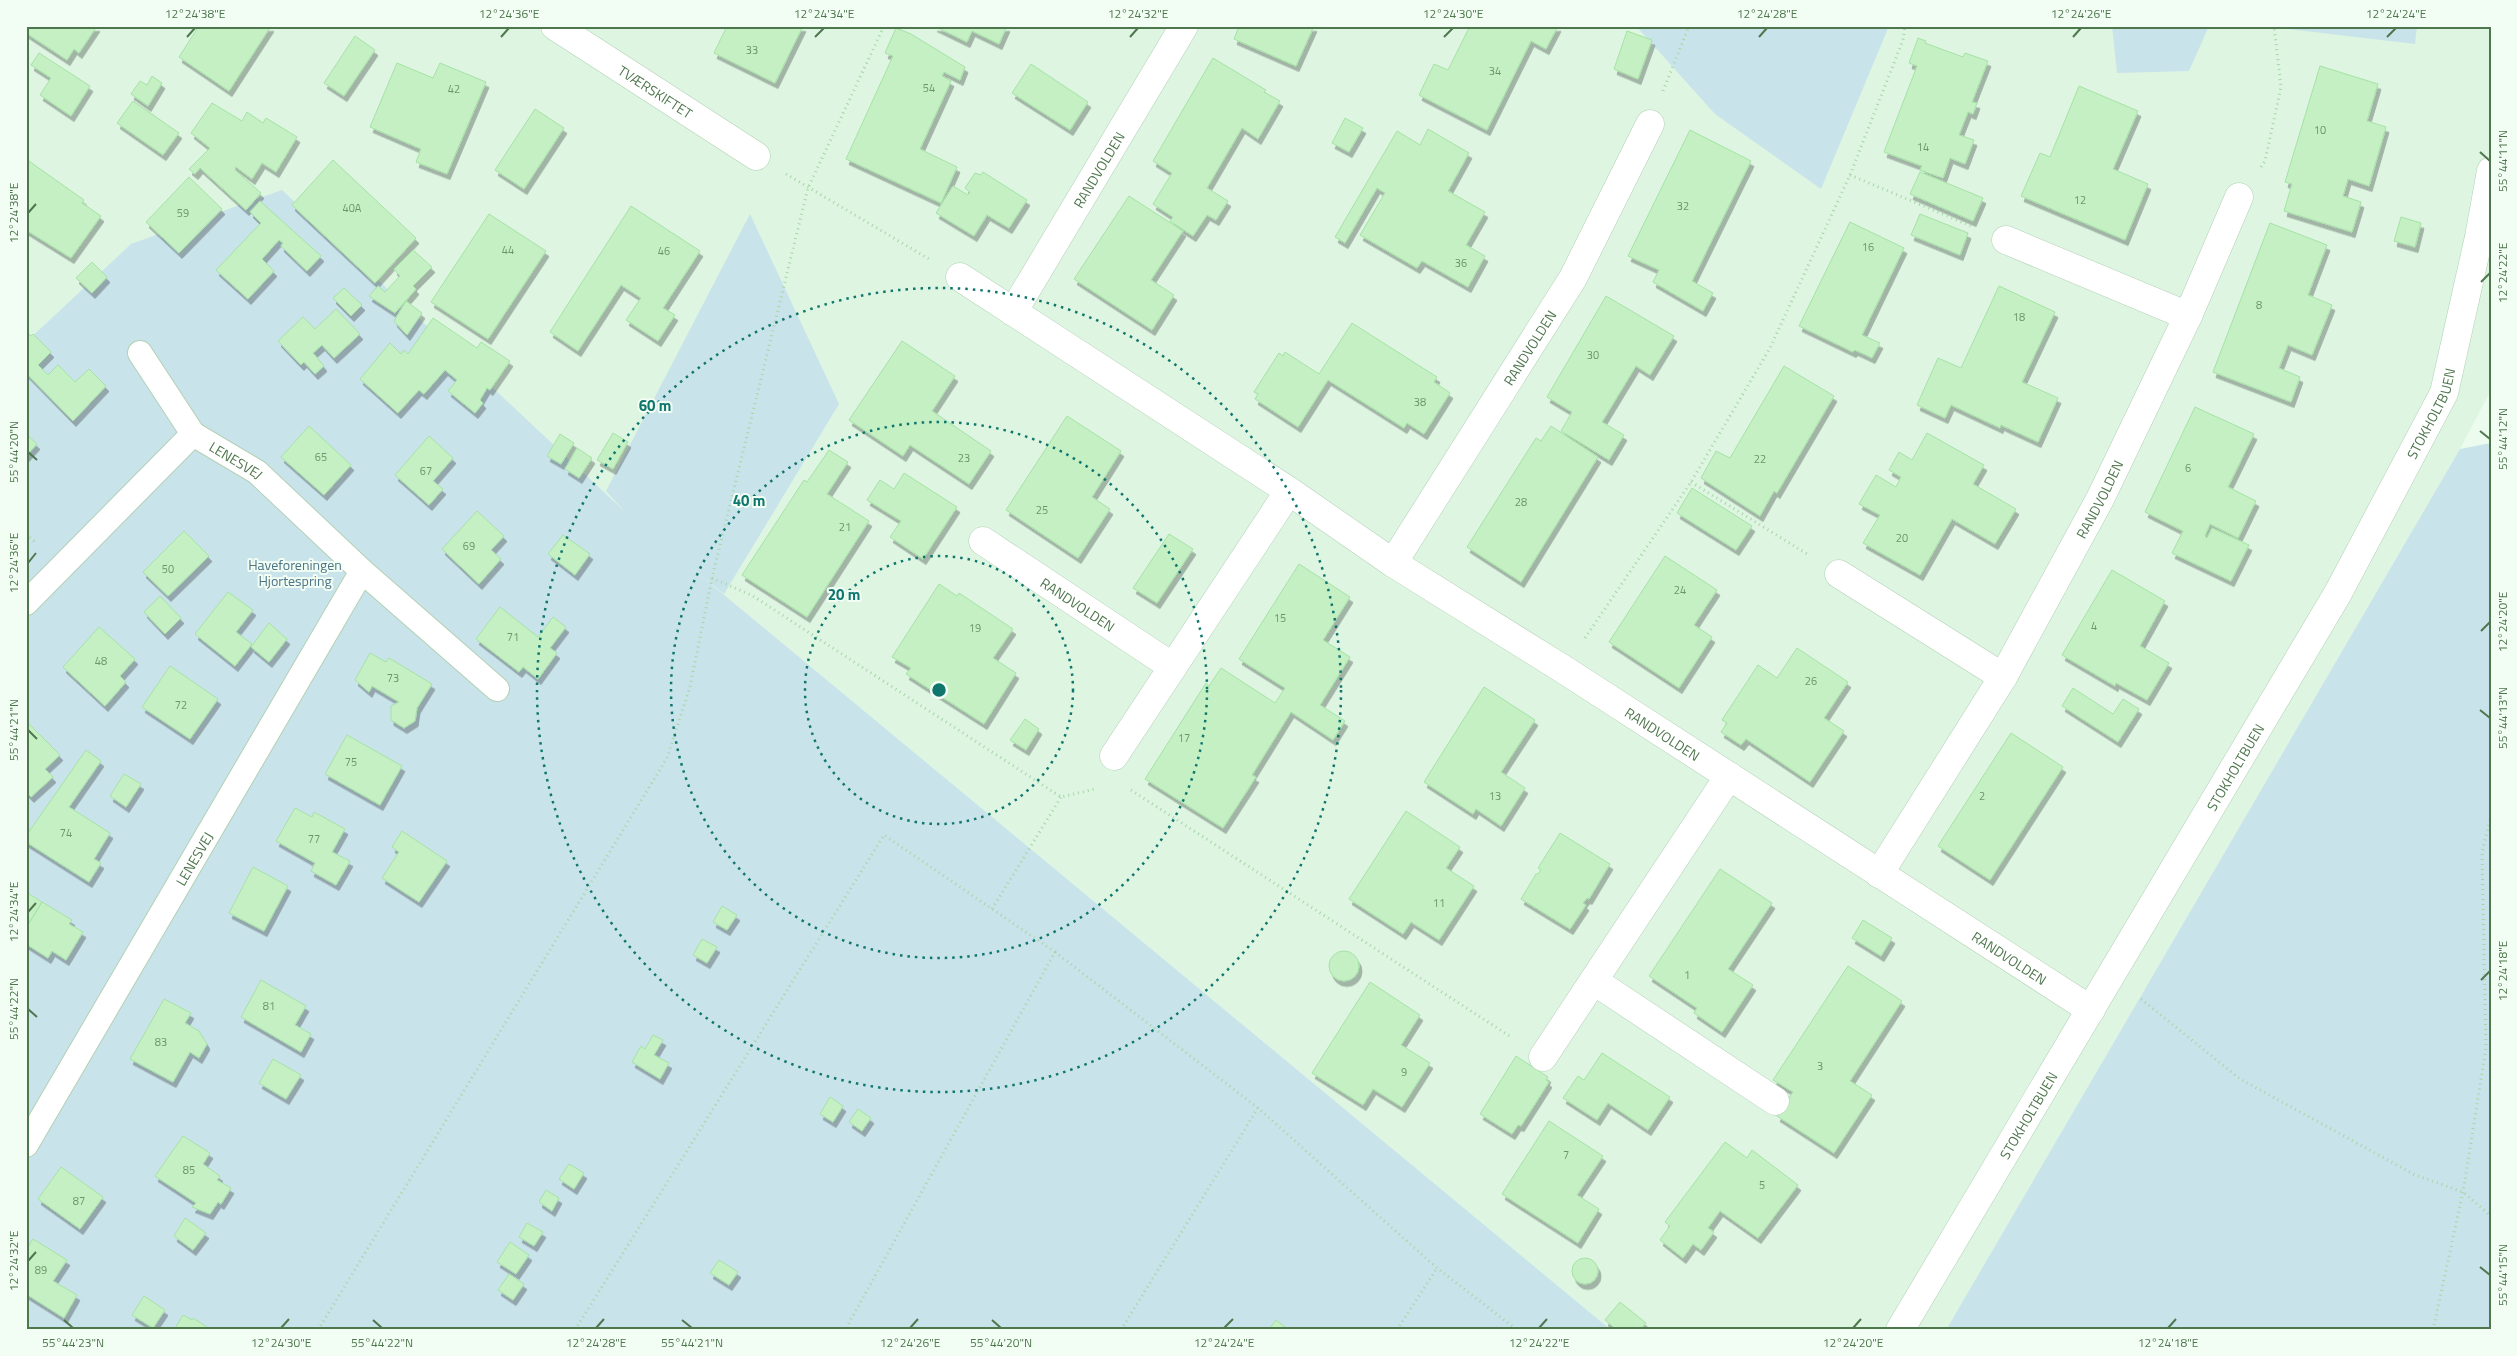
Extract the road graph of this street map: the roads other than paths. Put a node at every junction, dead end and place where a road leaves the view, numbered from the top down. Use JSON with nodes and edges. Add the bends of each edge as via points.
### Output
{"nodes":[{"id":1,"x":555,"y":26,"type":"edge"},
{"id":2,"x":1184,"y":26,"type":"edge"},
{"id":3,"x":1650,"y":124,"type":"road end"},
{"id":4,"x":756,"y":156,"type":"road end"},
{"id":5,"x":2491,"y":171,"type":"edge"},
{"id":6,"x":2239,"y":197,"type":"road end"},
{"id":7,"x":2485,"y":237,"type":"edge"},
{"id":8,"x":2006,"y":240,"type":"road end"},
{"id":9,"x":960,"y":277,"type":"road end"},
{"id":10,"x":1013,"y":312,"type":"junction"},
{"id":11,"x":2188,"y":316,"type":"junction"},
{"id":12,"x":140,"y":353,"type":"dead end"},
{"id":13,"x":193,"y":434,"type":"junction"},
{"id":14,"x":1289,"y":491,"type":"junction"},
{"id":15,"x":983,"y":541,"type":"dead end"},
{"id":16,"x":1393,"y":562,"type":"junction"},
{"id":17,"x":362,"y":571,"type":"junction"},
{"id":18,"x":1838,"y":574,"type":"road end"},
{"id":19,"x":26,"y":603,"type":"edge"},
{"id":20,"x":1173,"y":667,"type":"junction"},
{"id":21,"x":2003,"y":677,"type":"junction"},
{"id":22,"x":497,"y":689,"type":"dead end"},
{"id":23,"x":1114,"y":756,"type":"dead end"},
{"id":24,"x":1729,"y":776,"type":"junction"},
{"id":25,"x":1879,"y":874,"type":"junction"},
{"id":26,"x":1594,"y":981,"type":"junction"},
{"id":27,"x":2091,"y":1010,"type":"junction"},
{"id":28,"x":1543,"y":1057,"type":"road end"},
{"id":29,"x":1775,"y":1101,"type":"dead end"},
{"id":30,"x":26,"y":1145,"type":"edge"},
{"id":31,"x":1900,"y":1330,"type":"edge"}],
"edges":[{"from":1,"to":4,"type":"street","name":"TVÆRSKIFTET"},
{"from":2,"to":10,"type":"street","name":"RANDVOLDEN"},
{"from":3,"to":16,"type":"street","name":"RANDVOLDEN","via":[[1573,278]]},
{"from":5,"to":7,"type":"street","name":"STOKHOLTBUEN"},
{"from":6,"to":11,"type":"street","name":"RANDVOLDEN"},
{"from":7,"to":27,"type":"street","name":"STOKHOLTBUEN","via":[[2444,393],[2338,593]]},
{"from":8,"to":11,"type":"street"},
{"from":9,"to":10,"type":"street","name":"RANDVOLDEN"},
{"from":10,"to":14,"type":"street","name":"RANDVOLDEN"},
{"from":11,"to":21,"type":"street","name":"RANDVOLDEN","via":[[2100,499]]},
{"from":12,"to":13,"type":"lane","name":"LENESVEJ"},
{"from":13,"to":17,"type":"lane","name":"LENESVEJ","via":[[257,472]]},
{"from":13,"to":19,"type":"lane","name":"LENESVEJ"},
{"from":14,"to":16,"type":"street","name":"RANDVOLDEN"},
{"from":14,"to":20,"type":"street"},
{"from":15,"to":20,"type":"street","name":"RANDVOLDEN"},
{"from":16,"to":24,"type":"street","name":"RANDVOLDEN"},
{"from":17,"to":22,"type":"lane","name":"LENESVEJ"},
{"from":17,"to":30,"type":"lane","name":"LENESVEJ"},
{"from":18,"to":21,"type":"street"},
{"from":20,"to":23,"type":"street"},
{"from":21,"to":25,"type":"street","name":"RANDVOLDEN"},
{"from":24,"to":25,"type":"street","name":"RANDVOLDEN"},
{"from":24,"to":26,"type":"street"},
{"from":25,"to":27,"type":"street","name":"RANDVOLDEN"},
{"from":26,"to":28,"type":"street"},
{"from":26,"to":29,"type":"street"},
{"from":27,"to":31,"type":"street","name":"STOKHOLTBUEN"}]}
